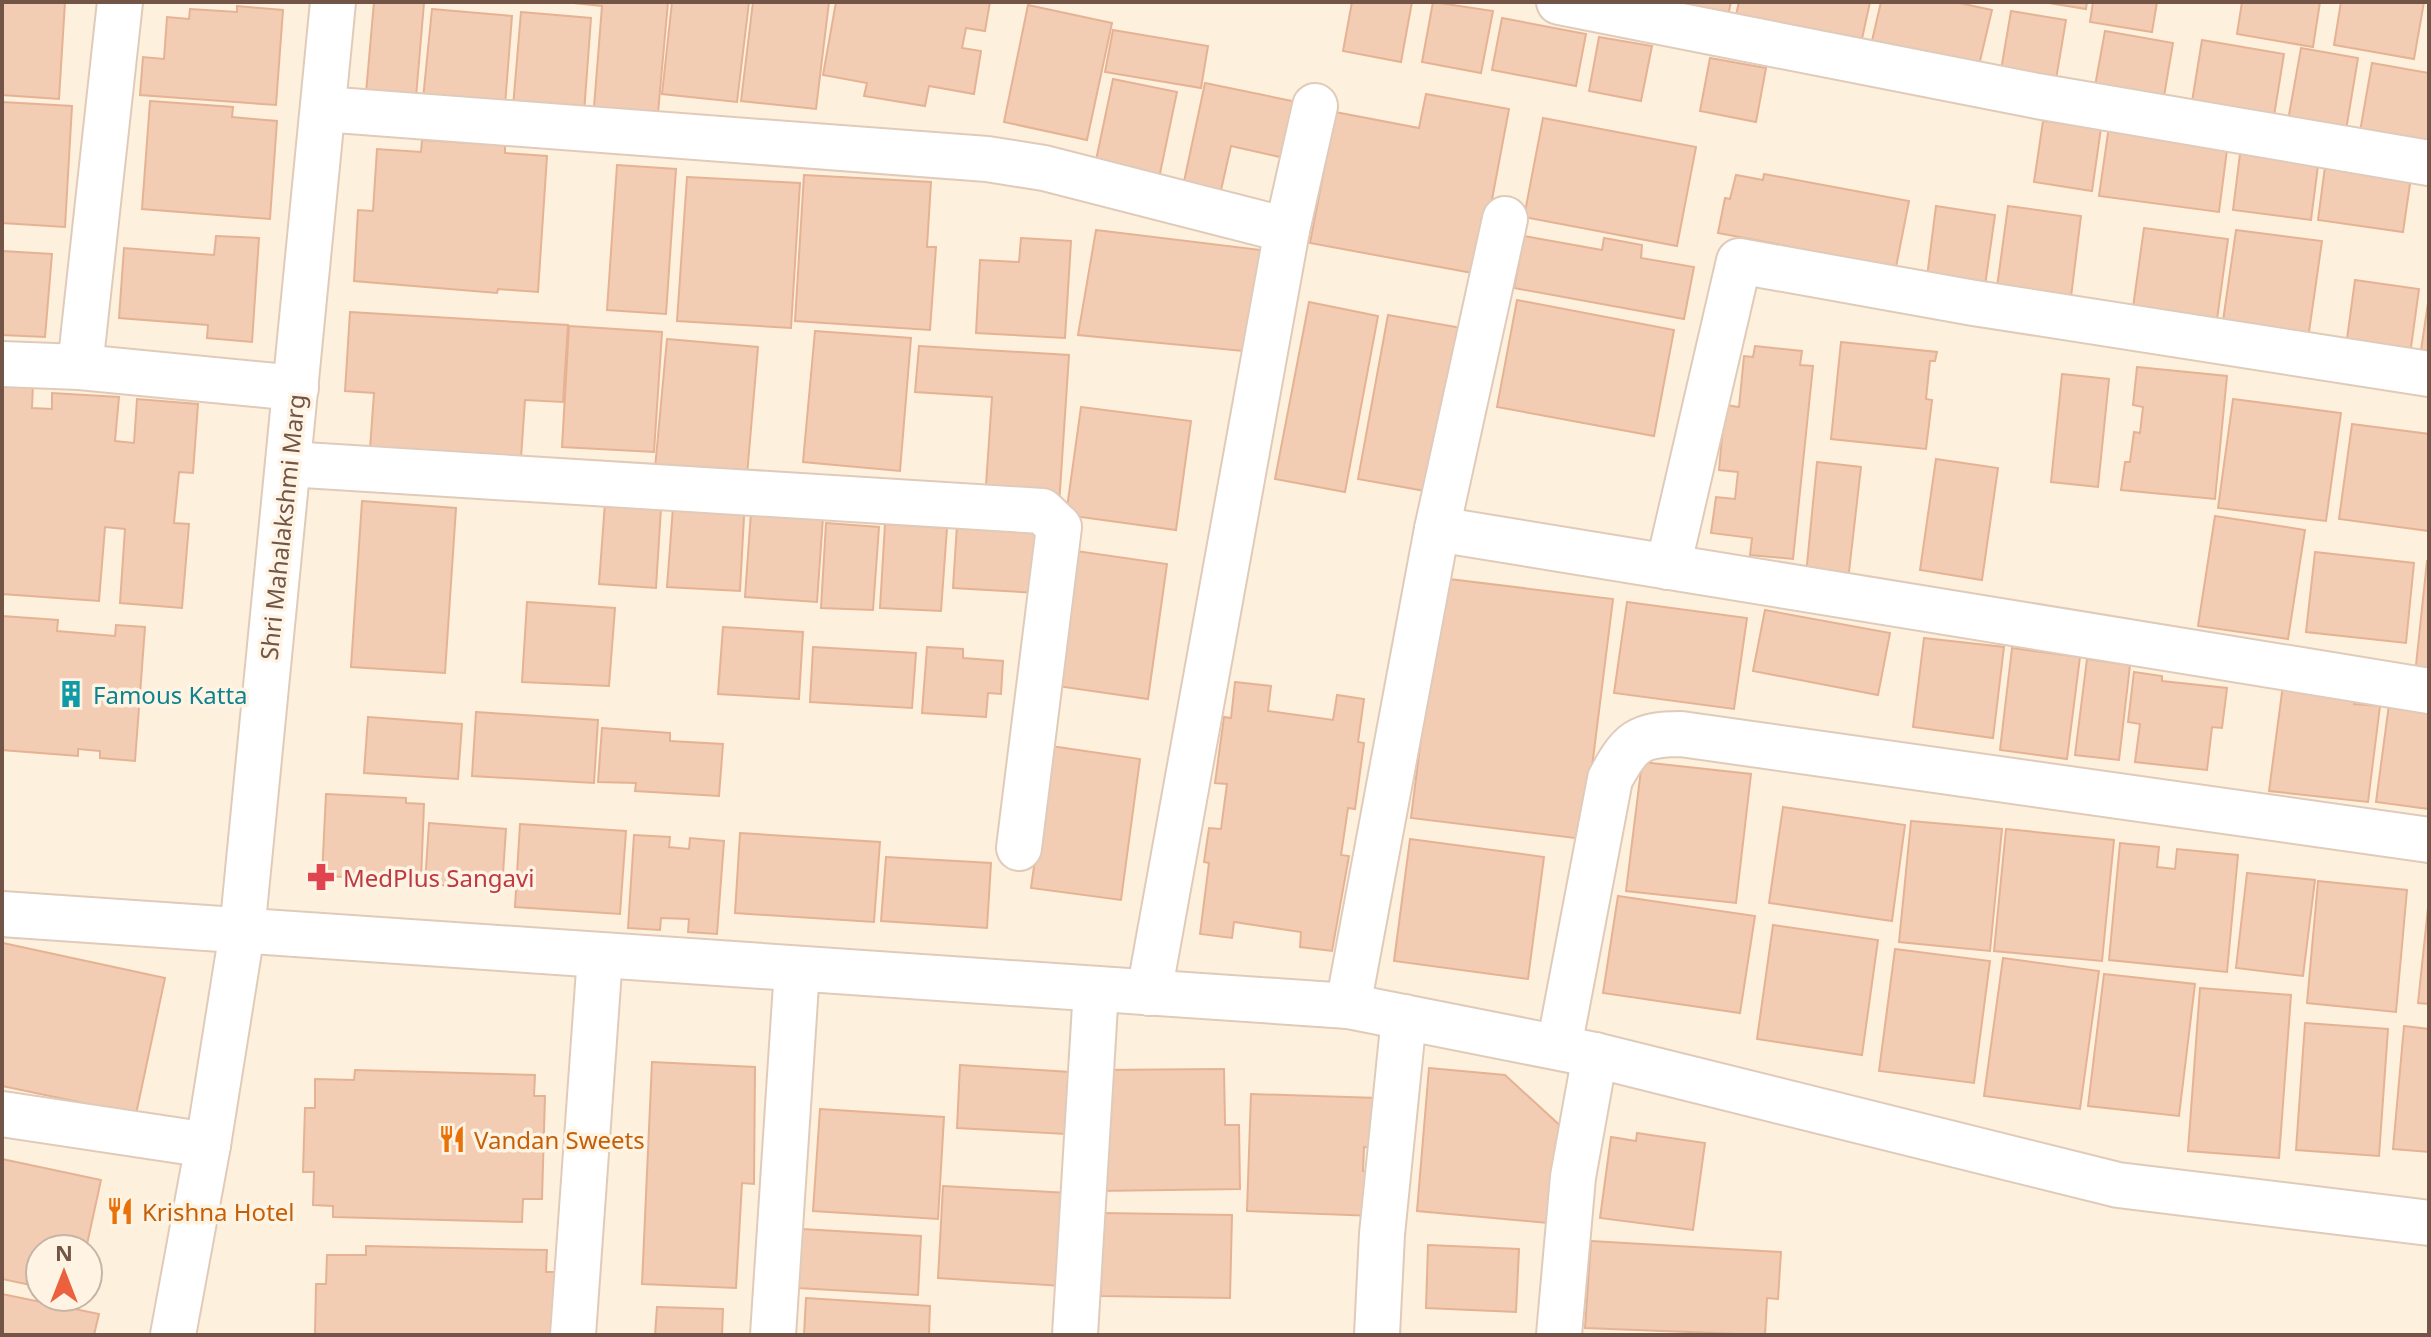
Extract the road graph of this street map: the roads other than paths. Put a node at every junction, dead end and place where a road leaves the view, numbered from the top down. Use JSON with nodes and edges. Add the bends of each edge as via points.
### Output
{"nodes":[{"id":1,"x":120,"y":2,"type":"edge"},
{"id":2,"x":333,"y":2,"type":"edge"},
{"id":3,"x":1559,"y":2,"type":"edge"},
{"id":4,"x":1315,"y":106,"type":"dead end"},
{"id":5,"x":323,"y":109,"type":"junction"},
{"id":6,"x":2429,"y":163,"type":"edge"},
{"id":7,"x":1505,"y":219,"type":"dead end"},
{"id":8,"x":1287,"y":230,"type":"junction"},
{"id":9,"x":2,"y":364,"type":"edge"},
{"id":10,"x":80,"y":367,"type":"junction"},
{"id":11,"x":2429,"y":374,"type":"edge"},
{"id":12,"x":296,"y":388,"type":"junction"},
{"id":13,"x":288,"y":464,"type":"junction"},
{"id":14,"x":1437,"y":529,"type":"junction"},
{"id":15,"x":1668,"y":567,"type":"junction"},
{"id":16,"x":2429,"y":691,"type":"edge"},
{"id":17,"x":2429,"y":840,"type":"edge"},
{"id":18,"x":1019,"y":848,"type":"dead end"},
{"id":19,"x":2,"y":914,"type":"edge"},
{"id":20,"x":242,"y":932,"type":"junction"},
{"id":21,"x":600,"y":956,"type":"junction"},
{"id":22,"x":797,"y":969,"type":"junction"},
{"id":23,"x":1096,"y":989,"type":"junction"},
{"id":24,"x":1149,"y":993,"type":"junction"},
{"id":25,"x":1348,"y":1006,"type":"junction"},
{"id":26,"x":1404,"y":1017,"type":"junction"},
{"id":27,"x":1577,"y":1051,"type":"junction"},
{"id":28,"x":2,"y":1114,"type":"edge"},
{"id":29,"x":208,"y":1145,"type":"junction"},
{"id":30,"x":2429,"y":1223,"type":"edge"},
{"id":31,"x":173,"y":1335,"type":"edge"},
{"id":32,"x":573,"y":1335,"type":"edge"},
{"id":33,"x":773,"y":1335,"type":"edge"},
{"id":34,"x":1075,"y":1335,"type":"edge"},
{"id":35,"x":1377,"y":1335,"type":"edge"},
{"id":36,"x":1559,"y":1335,"type":"edge"}],
"edges":[{"from":1,"to":10,"type":"street"},
{"from":2,"to":5,"type":"street","name":"Shri Mahalakshmi Marg"},
{"from":3,"to":6,"type":"street","via":[[2037,96]]},
{"from":4,"to":8,"type":"street"},
{"from":5,"to":8,"type":"street","via":[[987,159],[1044,168]]},
{"from":5,"to":12,"type":"street","name":"Shri Mahalakshmi Marg"},
{"from":7,"to":14,"type":"street"},
{"from":8,"to":24,"type":"street"},
{"from":9,"to":10,"type":"street"},
{"from":10,"to":12,"type":"street"},
{"from":11,"to":15,"type":"street","via":[[1739,261]]},
{"from":12,"to":13,"type":"street","name":"Shri Mahalakshmi Marg"},
{"from":13,"to":18,"type":"street","via":[[1042,511],[1059,527]]},
{"from":13,"to":20,"type":"street","name":"Shri Mahalakshmi Marg"},
{"from":14,"to":15,"type":"street"},
{"from":14,"to":25,"type":"street"},
{"from":15,"to":16,"type":"street"},
{"from":17,"to":27,"type":"street","via":[[1654,734],[1627,746],[1610,779]]},
{"from":19,"to":20,"type":"street"},
{"from":20,"to":21,"type":"street"},
{"from":20,"to":29,"type":"street","name":"Shri Mahalakshmi Marg"},
{"from":21,"to":22,"type":"street"},
{"from":21,"to":32,"type":"street"},
{"from":22,"to":23,"type":"street"},
{"from":22,"to":33,"type":"street"},
{"from":23,"to":24,"type":"street"},
{"from":23,"to":34,"type":"street"},
{"from":24,"to":25,"type":"street"},
{"from":25,"to":26,"type":"street"},
{"from":26,"to":27,"type":"street"},
{"from":26,"to":35,"type":"street"},
{"from":27,"to":30,"type":"street","via":[[2118,1185]]},
{"from":27,"to":36,"type":"street"},
{"from":28,"to":29,"type":"street"},
{"from":29,"to":31,"type":"street","name":"Shri Mahalakshmi Marg"}]}
